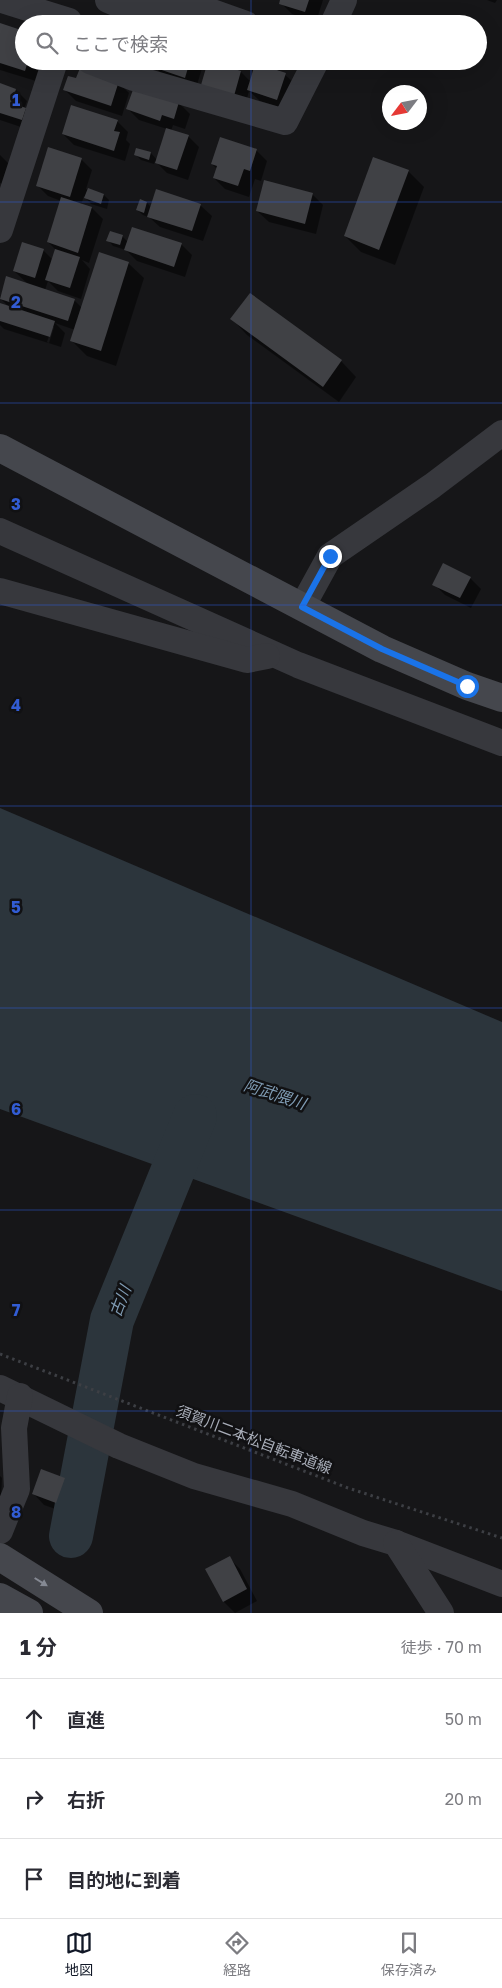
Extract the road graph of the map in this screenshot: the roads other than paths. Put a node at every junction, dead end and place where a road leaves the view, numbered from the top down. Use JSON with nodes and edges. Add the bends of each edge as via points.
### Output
{"nodes":[{"id":1,"x":2,"y":0,"type":"edge"},
{"id":2,"x":108,"y":0,"type":"edge"},
{"id":3,"x":344,"y":0,"type":"edge"},
{"id":4,"x":71,"y":15,"type":"edge"},
{"id":5,"x":221,"y":15,"type":"edge"},
{"id":6,"x":337,"y":15,"type":"edge"},
{"id":7,"x":52,"y":70,"type":"edge"},
{"id":8,"x":113,"y":70,"type":"edge"},
{"id":9,"x":311,"y":70,"type":"edge"},
{"id":10,"x":0,"y":230,"type":"edge"},
{"id":11,"x":502,"y":432,"type":"edge"},
{"id":12,"x":0,"y":448,"type":"edge"},
{"id":13,"x":0,"y":531,"type":"edge"},
{"id":14,"x":0,"y":591,"type":"edge"},
{"id":15,"x":302,"y":607,"type":"junction"},
{"id":16,"x":274,"y":654,"type":"junction"},
{"id":17,"x":502,"y":698,"type":"edge"},
{"id":18,"x":502,"y":743,"type":"edge"},
{"id":19,"x":10,"y":1392,"type":"edge"},
{"id":20,"x":0,"y":1531,"type":"edge"},
{"id":21,"x":396,"y":1543,"type":"junction"},
{"id":22,"x":0,"y":1557,"type":"edge"},
{"id":23,"x":502,"y":1584,"type":"edge"},
{"id":24,"x":0,"y":1597,"type":"edge"},
{"id":25,"x":29,"y":1613,"type":"edge"},
{"id":26,"x":89,"y":1613,"type":"edge"},
{"id":27,"x":441,"y":1613,"type":"edge"}],
"edges":[{"from":1,"to":4,"type":"street"},
{"from":2,"to":5,"type":"street","via":[[139,12],[154,12],[187,3]]},
{"from":3,"to":6,"type":"street"},
{"from":7,"to":10,"type":"street"},
{"from":8,"to":9,"type":"street","via":[[285,122]]},
{"from":11,"to":15,"type":"street","via":[[432,486],[330,556]]},
{"from":12,"to":15,"type":"street"},
{"from":13,"to":16,"type":"street"},
{"from":14,"to":16,"type":"street","via":[[247,660]]},
{"from":15,"to":17,"type":"street","via":[[382,649]]},
{"from":16,"to":18,"type":"street"},
{"from":19,"to":20,"type":"street","via":[[17,1490]]},
{"from":19,"to":21,"type":"street","via":[[119,1446],[194,1476],[292,1504]]},
{"from":21,"to":23,"type":"street"},
{"from":21,"to":27,"type":"street"},
{"from":22,"to":26,"type":"street","one_way":true},
{"from":24,"to":25,"type":"street"}]}
